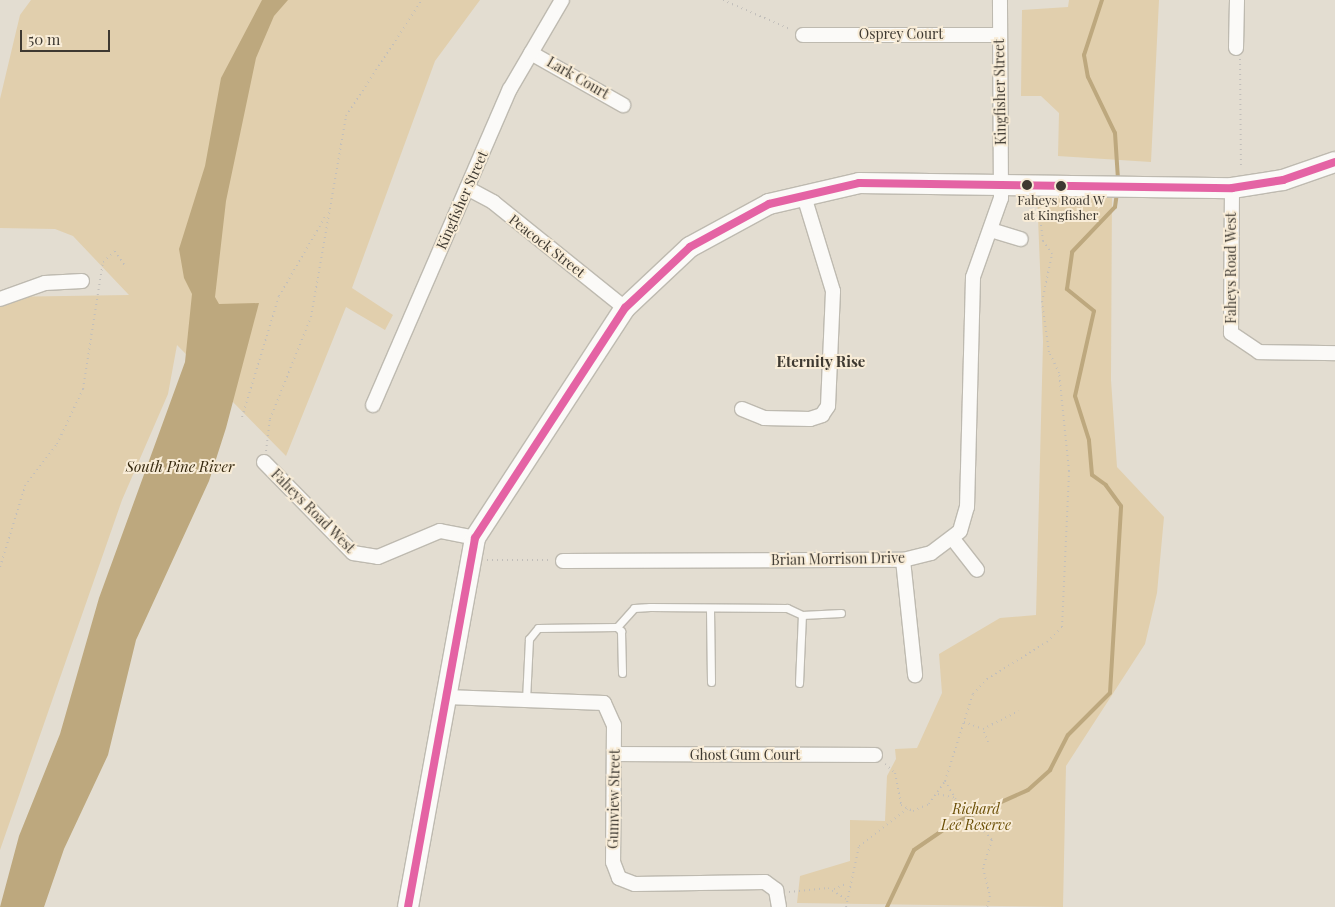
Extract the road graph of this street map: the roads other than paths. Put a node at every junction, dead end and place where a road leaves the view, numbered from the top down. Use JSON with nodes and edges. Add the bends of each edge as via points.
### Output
{"nodes":[{"id":1,"x":562,"y":0,"type":"edge"},
{"id":2,"x":1000,"y":0,"type":"edge"},
{"id":3,"x":1237,"y":0,"type":"edge"},
{"id":4,"x":803,"y":35,"type":"road end"},
{"id":5,"x":1000,"y":35,"type":"junction"},
{"id":6,"x":1236,"y":48,"type":"road end"},
{"id":7,"x":531,"y":53,"type":"junction"},
{"id":8,"x":624,"y":105,"type":"dead end"},
{"id":9,"x":1335,"y":162,"type":"edge"},
{"id":10,"x":1001,"y":184,"type":"junction"},
{"id":11,"x":467,"y":188,"type":"junction"},
{"id":12,"x":1232,"y":188,"type":"junction"},
{"id":13,"x":803,"y":193,"type":"junction"},
{"id":14,"x":991,"y":230,"type":"junction"},
{"id":15,"x":1021,"y":239,"type":"dead end"},
{"id":16,"x":82,"y":281,"type":"dead end"},
{"id":17,"x":0,"y":299,"type":"edge"},
{"id":18,"x":625,"y":308,"type":"junction"},
{"id":19,"x":1335,"y":353,"type":"edge"},
{"id":20,"x":373,"y":405,"type":"dead end"},
{"id":21,"x":742,"y":409,"type":"dead end"},
{"id":22,"x":264,"y":462,"type":"road end"},
{"id":23,"x":476,"y":538,"type":"junction"},
{"id":24,"x":953,"y":539,"type":"junction"},
{"id":25,"x":903,"y":560,"type":"junction"},
{"id":26,"x":563,"y":561,"type":"road end"},
{"id":27,"x":977,"y":570,"type":"dead end"},
{"id":28,"x":710,"y":609,"type":"junction"},
{"id":29,"x":841,"y":614,"type":"dead end"},
{"id":30,"x":802,"y":615,"type":"junction"},
{"id":31,"x":617,"y":627,"type":"junction"},
{"id":32,"x":622,"y":674,"type":"dead end"},
{"id":33,"x":915,"y":675,"type":"dead end"},
{"id":34,"x":711,"y":682,"type":"dead end"},
{"id":35,"x":799,"y":683,"type":"dead end"},
{"id":36,"x":446,"y":697,"type":"junction"},
{"id":37,"x":526,"y":700,"type":"junction"},
{"id":38,"x":616,"y":754,"type":"junction"},
{"id":39,"x":875,"y":756,"type":"road end"},
{"id":40,"x":778,"y":900,"type":"edge"},
{"id":41,"x":408,"y":907,"type":"edge"}],
"edges":[{"from":1,"to":7,"type":"street","name":"Kingfisher Street"},
{"from":2,"to":5,"type":"street","name":"Kingfisher Street"},
{"from":3,"to":6,"type":"street"},
{"from":4,"to":5,"type":"street","name":"Osprey Court"},
{"from":5,"to":10,"type":"street","name":"Kingfisher Street"},
{"from":7,"to":8,"type":"street","name":"Lark Court"},
{"from":7,"to":11,"type":"street","name":"Kingfisher Street","via":[[510,89]]},
{"from":9,"to":12,"type":"street","via":[[1283,180]]},
{"from":10,"to":12,"type":"street"},
{"from":10,"to":13,"type":"street","via":[[859,184]]},
{"from":10,"to":14,"type":"street","via":[[1000,210]]},
{"from":11,"to":18,"type":"street","name":"Peacock Street","via":[[493,202]]},
{"from":11,"to":20,"type":"street","name":"Kingfisher Street"},
{"from":12,"to":19,"type":"street","name":"Faheys Road West","via":[[1231,333],[1259,352]]},
{"from":13,"to":18,"type":"street","via":[[728,223],[656,275]]},
{"from":13,"to":21,"type":"street","via":[[832,284],[828,406],[822,416],[810,419],[764,418]]},
{"from":14,"to":15,"type":"street"},
{"from":14,"to":24,"type":"street","via":[[973,277],[967,507]]},
{"from":16,"to":17,"type":"street","via":[[45,284]]},
{"from":18,"to":23,"type":"street"},
{"from":22,"to":23,"type":"street","name":"Faheys Road West","via":[[354,554],[378,557],[440,531]]},
{"from":23,"to":36,"type":"street"},
{"from":24,"to":25,"type":"street","name":"Brian Morrison Drive","via":[[931,553]]},
{"from":24,"to":27,"type":"street"},
{"from":25,"to":26,"type":"street","name":"Brian Morrison Drive"},
{"from":25,"to":33,"type":"street"},
{"from":28,"to":30,"type":"lane","via":[[787,608]]},
{"from":28,"to":31,"type":"lane","via":[[634,608]]},
{"from":28,"to":34,"type":"lane"},
{"from":29,"to":30,"type":"lane"},
{"from":30,"to":35,"type":"lane"},
{"from":31,"to":32,"type":"lane","via":[[621,630]]},
{"from":31,"to":37,"type":"lane","via":[[534,630],[528,639]]},
{"from":36,"to":37,"type":"street","name":"Gumview Street"},
{"from":36,"to":41,"type":"street"},
{"from":37,"to":38,"type":"street","name":"Gumview Street","via":[[604,703],[613,716]]},
{"from":38,"to":39,"type":"street","name":"Ghost Gum Court"},
{"from":38,"to":40,"type":"street","name":"Gumview Street","via":[[613,862],[619,878],[635,884],[765,882]]}]}
